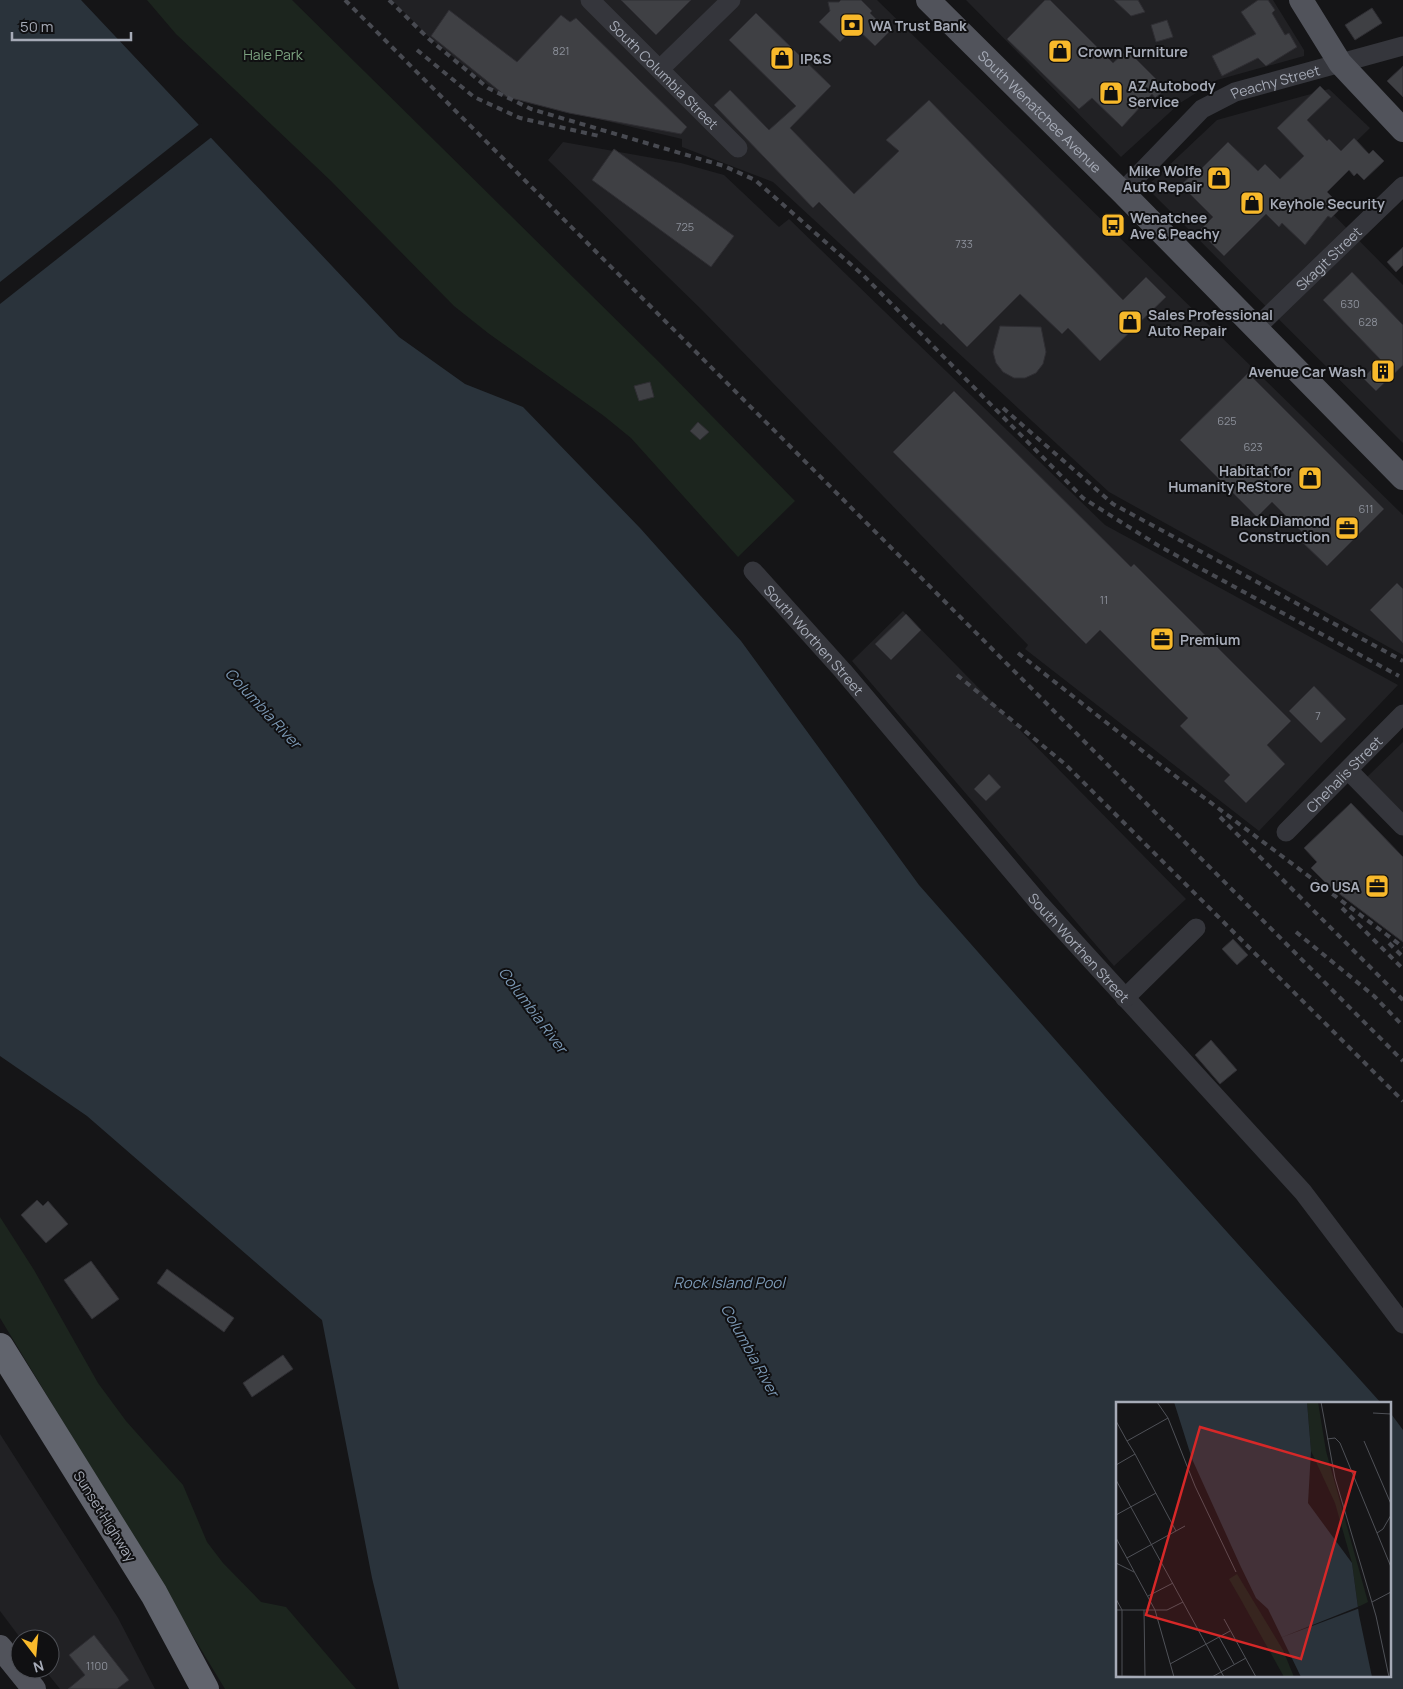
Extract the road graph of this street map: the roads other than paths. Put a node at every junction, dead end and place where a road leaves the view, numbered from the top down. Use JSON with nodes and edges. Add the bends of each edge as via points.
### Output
{"nodes":[{"id":1,"x":590,"y":0,"type":"edge"},
{"id":2,"x":731,"y":0,"type":"edge"},
{"id":3,"x":928,"y":0,"type":"edge"},
{"id":4,"x":1301,"y":0,"type":"edge"},
{"id":5,"x":1403,"y":46,"type":"edge"},
{"id":6,"x":1340,"y":63,"type":"junction"},
{"id":7,"x":660,"y":69,"type":"junction"},
{"id":8,"x":1403,"y":130,"type":"edge"},
{"id":9,"x":738,"y":148,"type":"dead end"},
{"id":10,"x":1403,"y":186,"type":"edge"},
{"id":11,"x":1122,"y":192,"type":"junction"},
{"id":12,"x":1255,"y":329,"type":"junction"},
{"id":13,"x":1403,"y":478,"type":"edge"},
{"id":14,"x":753,"y":571,"type":"dead end"},
{"id":15,"x":1403,"y":714,"type":"edge"},
{"id":16,"x":1348,"y":770,"type":"junction"},
{"id":17,"x":1403,"y":826,"type":"edge"},
{"id":18,"x":1286,"y":832,"type":"dead end"},
{"id":19,"x":1196,"y":928,"type":"dead end"},
{"id":20,"x":1126,"y":998,"type":"junction"},
{"id":21,"x":1403,"y":1324,"type":"edge"},
{"id":22,"x":0,"y":1347,"type":"edge"},
{"id":23,"x":0,"y":1647,"type":"edge"},
{"id":24,"x":34,"y":1689,"type":"edge"},
{"id":25,"x":205,"y":1689,"type":"edge"}],
"edges":[{"from":1,"to":7,"type":"street","name":"South Columbia Street"},
{"from":2,"to":7,"type":"street"},
{"from":3,"to":11,"type":"main road","name":"South Wenatchee Avenue"},
{"from":4,"to":6,"type":"main road"},
{"from":5,"to":6,"type":"street","name":"Peachy Street"},
{"from":6,"to":8,"type":"main road"},
{"from":6,"to":11,"type":"street","name":"Peachy Street","via":[[1235,92],[1202,109]]},
{"from":7,"to":9,"type":"street","name":"South Columbia Street"},
{"from":10,"to":12,"type":"street","name":"Skagit Street"},
{"from":11,"to":12,"type":"main road","name":"South Wenatchee Avenue"},
{"from":12,"to":13,"type":"main road","name":"South Wenatchee Avenue"},
{"from":14,"to":20,"type":"street","name":"South Worthen Street","via":[[843,671],[1038,902]]},
{"from":15,"to":16,"type":"street","name":"Chehalis Street"},
{"from":16,"to":17,"type":"street"},
{"from":16,"to":18,"type":"street","name":"Chehalis Street"},
{"from":19,"to":20,"type":"street"},
{"from":20,"to":21,"type":"street","name":"South Worthen Street","via":[[1303,1192]]},
{"from":22,"to":25,"type":"highway","name":"Sunset Highway","via":[[154,1594]]},
{"from":23,"to":24,"type":"main road"}]}
